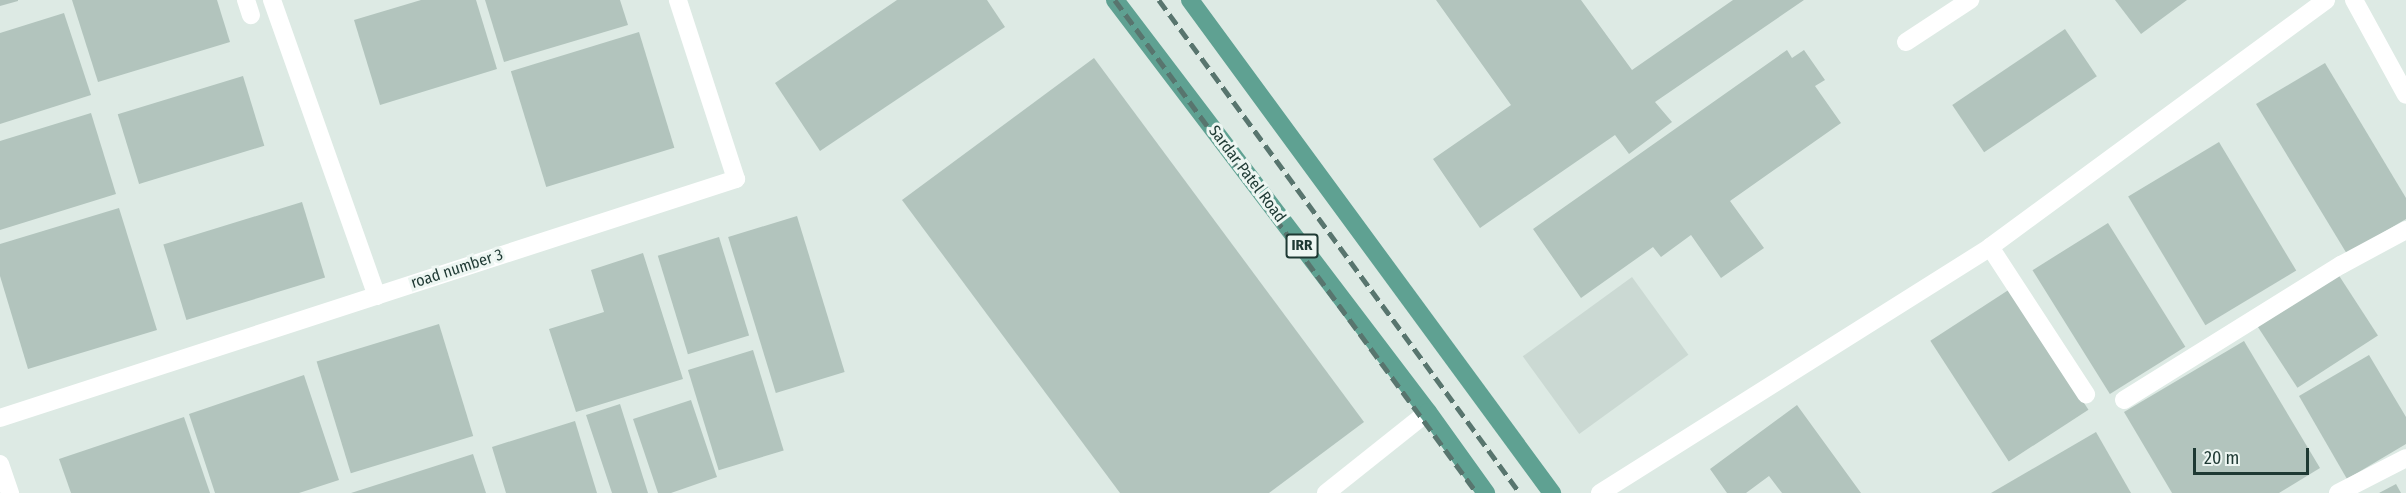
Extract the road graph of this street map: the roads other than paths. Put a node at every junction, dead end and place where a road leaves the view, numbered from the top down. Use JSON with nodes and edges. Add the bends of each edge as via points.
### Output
{"nodes":[{"id":1,"x":272,"y":0,"type":"edge"},
{"id":2,"x":678,"y":0,"type":"edge"},
{"id":3,"x":1115,"y":0,"type":"edge"},
{"id":4,"x":1190,"y":0,"type":"edge"},
{"id":5,"x":1971,"y":0,"type":"edge"},
{"id":6,"x":2326,"y":0,"type":"edge"},
{"id":7,"x":2354,"y":0,"type":"edge"},
{"id":8,"x":1906,"y":42,"type":"dead end"},
{"id":9,"x":2406,"y":95,"type":"edge"},
{"id":10,"x":2406,"y":230,"type":"edge"},
{"id":11,"x":1990,"y":247,"type":"junction"},
{"id":12,"x":377,"y":296,"type":"junction"},
{"id":13,"x":2086,"y":394,"type":"dead end"},
{"id":14,"x":2124,"y":400,"type":"dead end"},
{"id":15,"x":1428,"y":412,"type":"junction"},
{"id":16,"x":0,"y":418,"type":"edge"},
{"id":17,"x":2406,"y":458,"type":"edge"},
{"id":18,"x":0,"y":464,"type":"edge"},
{"id":19,"x":10,"y":493,"type":"edge"},
{"id":20,"x":1326,"y":493,"type":"edge"},
{"id":21,"x":1486,"y":493,"type":"edge"},
{"id":22,"x":1552,"y":493,"type":"edge"},
{"id":23,"x":1600,"y":493,"type":"edge"},
{"id":24,"x":2338,"y":493,"type":"edge"}],
"edges":[{"from":1,"to":12,"type":"street"},
{"from":2,"to":12,"type":"street","name":"road number 3","via":[[736,179]]},
{"from":3,"to":15,"type":"main road","name":"Sardar Patel Road","number":"IRR"},
{"from":4,"to":22,"type":"main road"},
{"from":5,"to":8,"type":"street"},
{"from":6,"to":11,"type":"street"},
{"from":7,"to":9,"type":"street"},
{"from":10,"to":14,"type":"street","via":[[2342,265]]},
{"from":11,"to":13,"type":"street"},
{"from":11,"to":23,"type":"street"},
{"from":12,"to":16,"type":"street","name":"road number 3"},
{"from":15,"to":20,"type":"street"},
{"from":15,"to":21,"type":"main road","name":"Sardar Patel Road","number":"IRR"},
{"from":17,"to":24,"type":"street"},
{"from":18,"to":19,"type":"street"}]}
